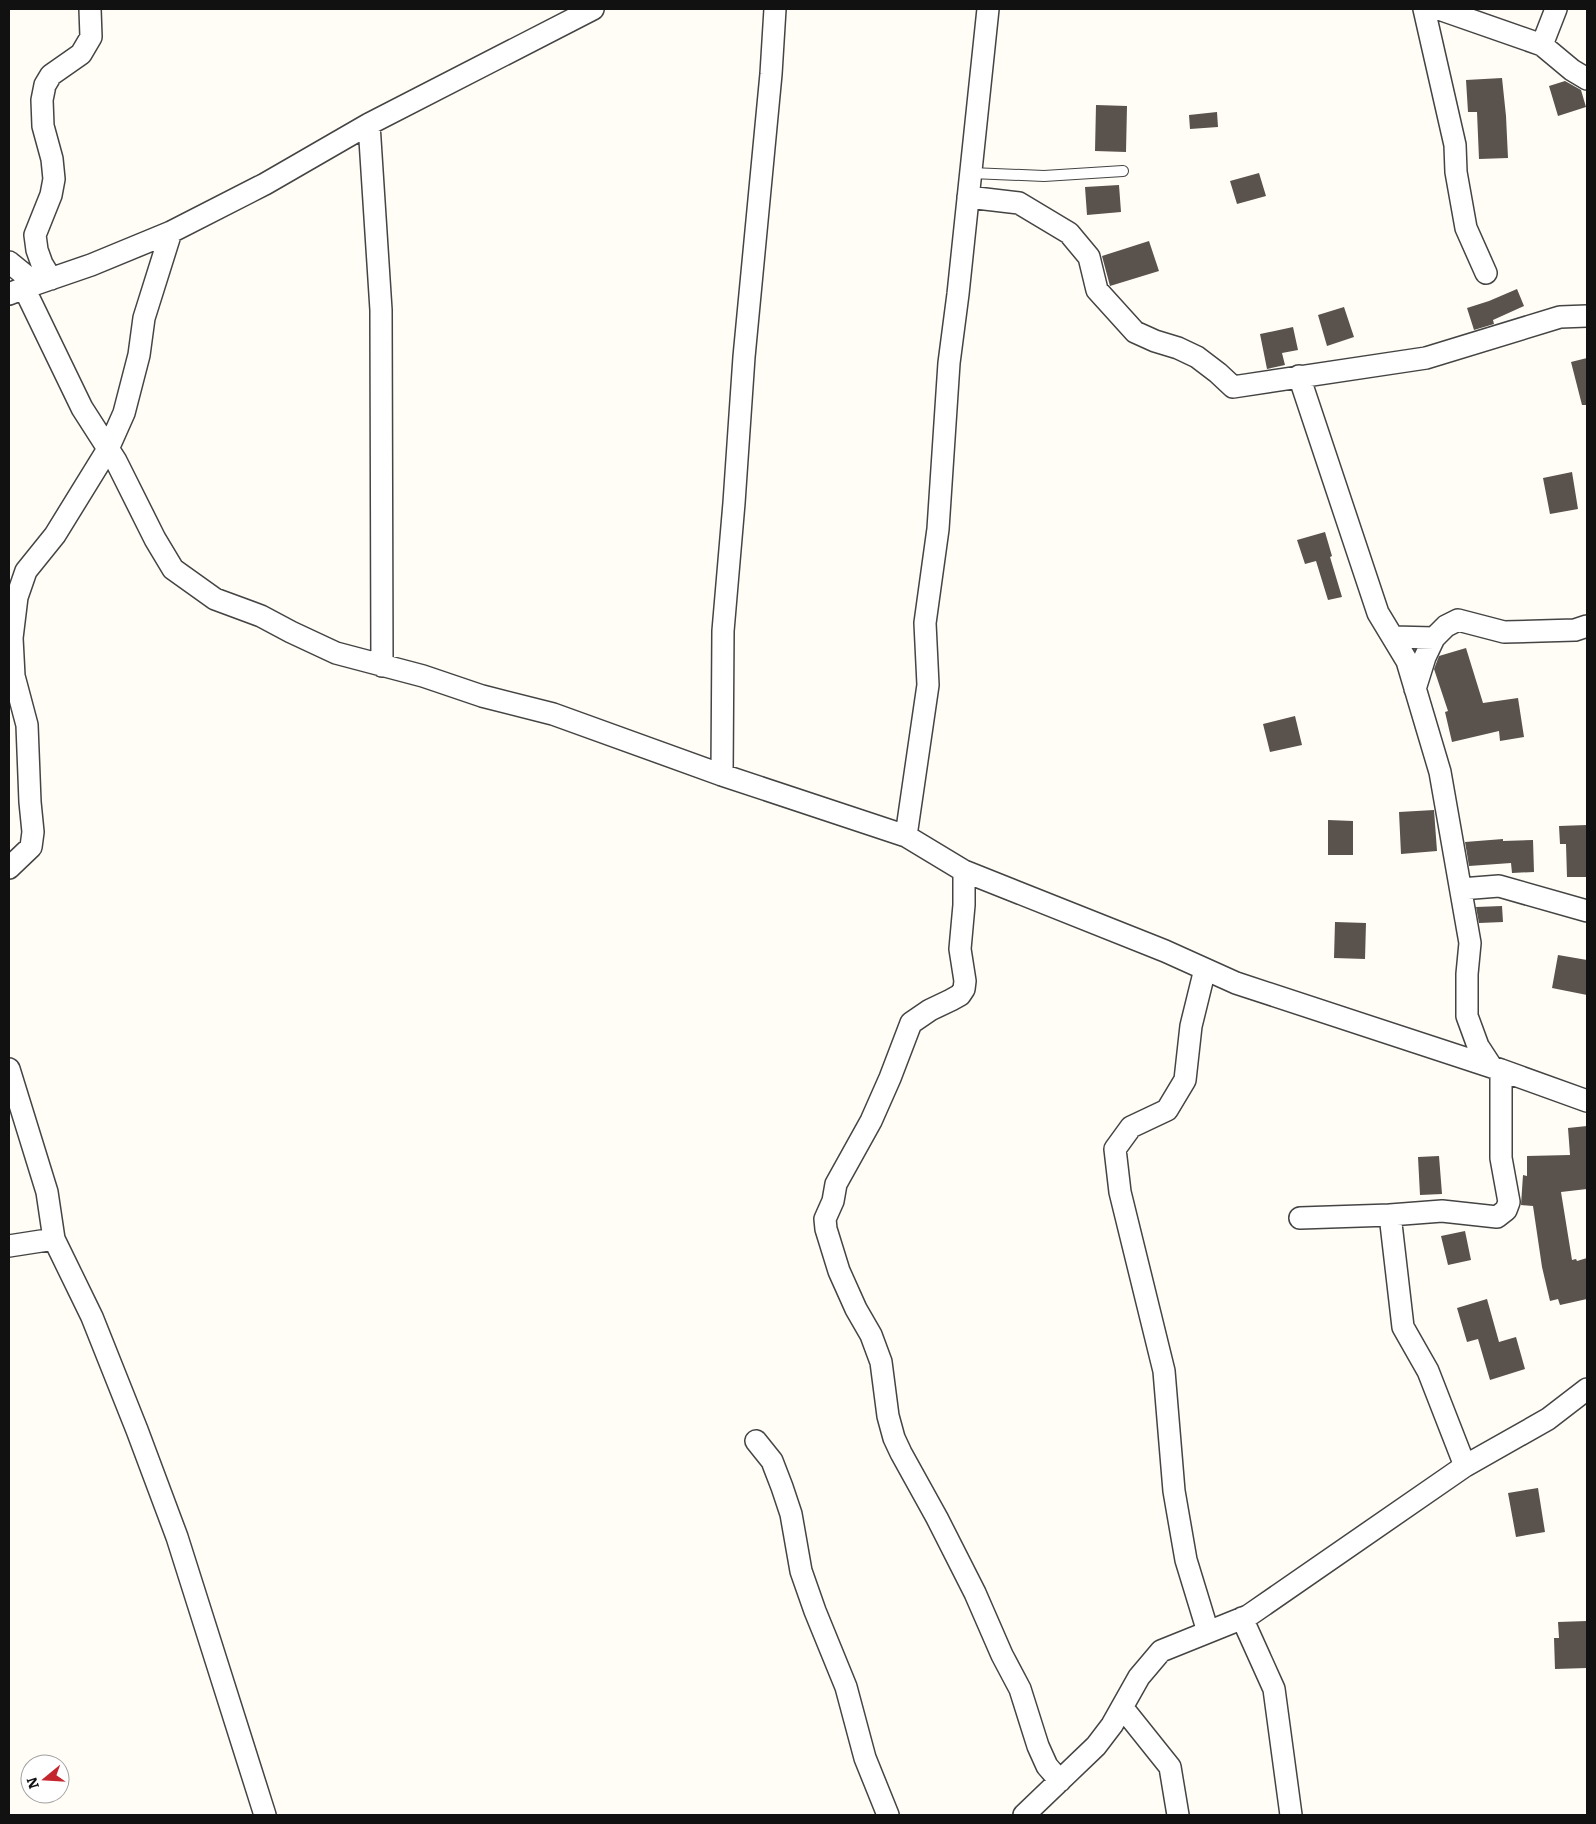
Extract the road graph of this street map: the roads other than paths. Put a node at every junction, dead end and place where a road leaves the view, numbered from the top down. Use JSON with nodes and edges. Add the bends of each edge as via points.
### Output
{"nodes":[{"id":1,"x":90,"y":9,"type":"edge"},
{"id":2,"x":593,"y":9,"type":"edge"},
{"id":3,"x":775,"y":9,"type":"edge"},
{"id":4,"x":988,"y":9,"type":"edge"},
{"id":5,"x":1424,"y":9,"type":"edge"},
{"id":6,"x":1439,"y":9,"type":"edge"},
{"id":7,"x":1556,"y":9,"type":"edge"},
{"id":8,"x":1542,"y":45,"type":"junction"},
{"id":9,"x":1587,"y":79,"type":"edge"},
{"id":10,"x":369,"y":124,"type":"junction"},
{"id":11,"x":1123,"y":171,"type":"dead end"},
{"id":12,"x":971,"y":173,"type":"junction"},
{"id":13,"x":968,"y":197,"type":"junction"},
{"id":14,"x":171,"y":232,"type":"junction"},
{"id":15,"x":9,"y":262,"type":"edge"},
{"id":16,"x":1486,"y":273,"type":"dead end"},
{"id":17,"x":30,"y":286,"type":"edge"},
{"id":18,"x":1587,"y":316,"type":"edge"},
{"id":19,"x":1299,"y":376,"type":"junction"},
{"id":20,"x":108,"y":449,"type":"junction"},
{"id":21,"x":1587,"y":626,"type":"edge"},
{"id":22,"x":1393,"y":636,"type":"junction"},
{"id":23,"x":1434,"y":638,"type":"junction"},
{"id":24,"x":382,"y":666,"type":"junction"},
{"id":25,"x":11,"y":675,"type":"edge"},
{"id":26,"x":1415,"y":689,"type":"junction"},
{"id":27,"x":722,"y":775,"type":"junction"},
{"id":28,"x":906,"y":836,"type":"junction"},
{"id":29,"x":9,"y":868,"type":"edge"},
{"id":30,"x":964,"y":871,"type":"junction"},
{"id":31,"x":1461,"y":889,"type":"junction"},
{"id":32,"x":1587,"y":911,"type":"edge"},
{"id":33,"x":1205,"y":969,"type":"junction"},
{"id":34,"x":1496,"y":1068,"type":"junction"},
{"id":35,"x":9,"y":1069,"type":"edge"},
{"id":36,"x":1587,"y":1101,"type":"edge"},
{"id":37,"x":1390,"y":1215,"type":"junction"},
{"id":38,"x":1300,"y":1218,"type":"dead end"},
{"id":39,"x":54,"y":1239,"type":"junction"},
{"id":40,"x":9,"y":1246,"type":"edge"},
{"id":41,"x":1587,"y":1389,"type":"edge"},
{"id":42,"x":756,"y":1441,"type":"dead end"},
{"id":43,"x":1465,"y":1466,"type":"junction"},
{"id":44,"x":1242,"y":1618,"type":"junction"},
{"id":45,"x":1208,"y":1632,"type":"junction"},
{"id":46,"x":1122,"y":1707,"type":"junction"},
{"id":47,"x":1060,"y":1781,"type":"junction"},
{"id":48,"x":265,"y":1815,"type":"edge"},
{"id":49,"x":888,"y":1815,"type":"edge"},
{"id":50,"x":1024,"y":1815,"type":"edge"},
{"id":51,"x":1178,"y":1815,"type":"edge"},
{"id":52,"x":1291,"y":1815,"type":"edge"}],
"edges":[{"from":1,"to":17,"type":"street","via":[[91,37],[81,54],[51,75],[45,85],[43,126],[54,179],[35,235],[42,264]]},
{"from":2,"to":10,"type":"street"},
{"from":3,"to":27,"type":"street","via":[[722,632]]},
{"from":4,"to":12,"type":"street"},
{"from":5,"to":16,"type":"street","via":[[1455,145],[1456,172],[1466,228]]},
{"from":6,"to":8,"type":"street"},
{"from":7,"to":8,"type":"street"},
{"from":8,"to":9,"type":"street"},
{"from":10,"to":14,"type":"street","via":[[265,184]]},
{"from":10,"to":24,"type":"street","via":[[381,310]]},
{"from":11,"to":12,"type":"lane","via":[[1044,176]]},
{"from":12,"to":13,"type":"street"},
{"from":13,"to":19,"type":"street","via":[[1019,203],[1069,233],[1089,257],[1097,290],[1135,332],[1197,357],[1232,387]]},
{"from":13,"to":28,"type":"street","via":[[949,363],[938,529],[925,623],[928,685]]},
{"from":14,"to":17,"type":"street"},
{"from":14,"to":20,"type":"street","via":[[144,318],[139,355],[124,413]]},
{"from":15,"to":17,"type":"street"},
{"from":17,"to":20,"type":"street","via":[[82,408]]},
{"from":18,"to":19,"type":"street","via":[[1560,316],[1426,358]]},
{"from":19,"to":22,"type":"street","via":[[1378,613]]},
{"from":20,"to":24,"type":"street","via":[[173,569],[215,599],[261,616],[336,653]]},
{"from":20,"to":25,"type":"street","via":[[55,535],[26,571],[17,597]]},
{"from":21,"to":23,"type":"street","via":[[1575,630],[1504,632],[1458,620]]},
{"from":22,"to":23,"type":"street"},
{"from":22,"to":26,"type":"street","via":[[1407,660]]},
{"from":23,"to":26,"type":"street"},
{"from":24,"to":27,"type":"street","via":[[553,714]]},
{"from":25,"to":29,"type":"street","via":[[27,725],[33,832],[30,847]]},
{"from":26,"to":31,"type":"street","via":[[1440,772]]},
{"from":27,"to":28,"type":"street"},
{"from":28,"to":30,"type":"street"},
{"from":30,"to":33,"type":"street"},
{"from":30,"to":47,"type":"street","via":[[960,949],[964,989],[911,1023],[871,1121],[836,1184],[825,1219],[826,1229],[839,1271],[871,1335],[880,1362],[894,1438],[975,1593],[1020,1689],[1047,1766]]},
{"from":31,"to":32,"type":"street","via":[[1499,886]]},
{"from":31,"to":34,"type":"street","via":[[1470,942],[1467,1016],[1478,1046]]},
{"from":33,"to":34,"type":"street","via":[[1236,983]]},
{"from":33,"to":45,"type":"street","via":[[1191,1026],[1185,1080],[1167,1110],[1131,1127],[1115,1149],[1120,1192],[1164,1371],[1174,1491],[1186,1560]]},
{"from":34,"to":36,"type":"street"},
{"from":34,"to":37,"type":"street","via":[[1501,1158],[1509,1202],[1506,1210],[1496,1217],[1442,1211]]},
{"from":35,"to":39,"type":"street","via":[[47,1192]]},
{"from":37,"to":38,"type":"street"},
{"from":37,"to":43,"type":"street","via":[[1403,1327],[1428,1371]]},
{"from":39,"to":40,"type":"street"},
{"from":39,"to":48,"type":"street","via":[[92,1317],[177,1536]]},
{"from":41,"to":43,"type":"street","via":[[1548,1419]]},
{"from":42,"to":49,"type":"street","via":[[772,1461],[782,1487],[791,1514],[801,1571],[846,1687],[865,1758]]},
{"from":43,"to":44,"type":"street"},
{"from":44,"to":45,"type":"street"},
{"from":44,"to":52,"type":"street","via":[[1274,1689]]},
{"from":45,"to":46,"type":"street","via":[[1162,1651],[1139,1677]]},
{"from":46,"to":47,"type":"street","via":[[1096,1746]]},
{"from":46,"to":51,"type":"street","via":[[1170,1767]]},
{"from":47,"to":50,"type":"street"}]}
